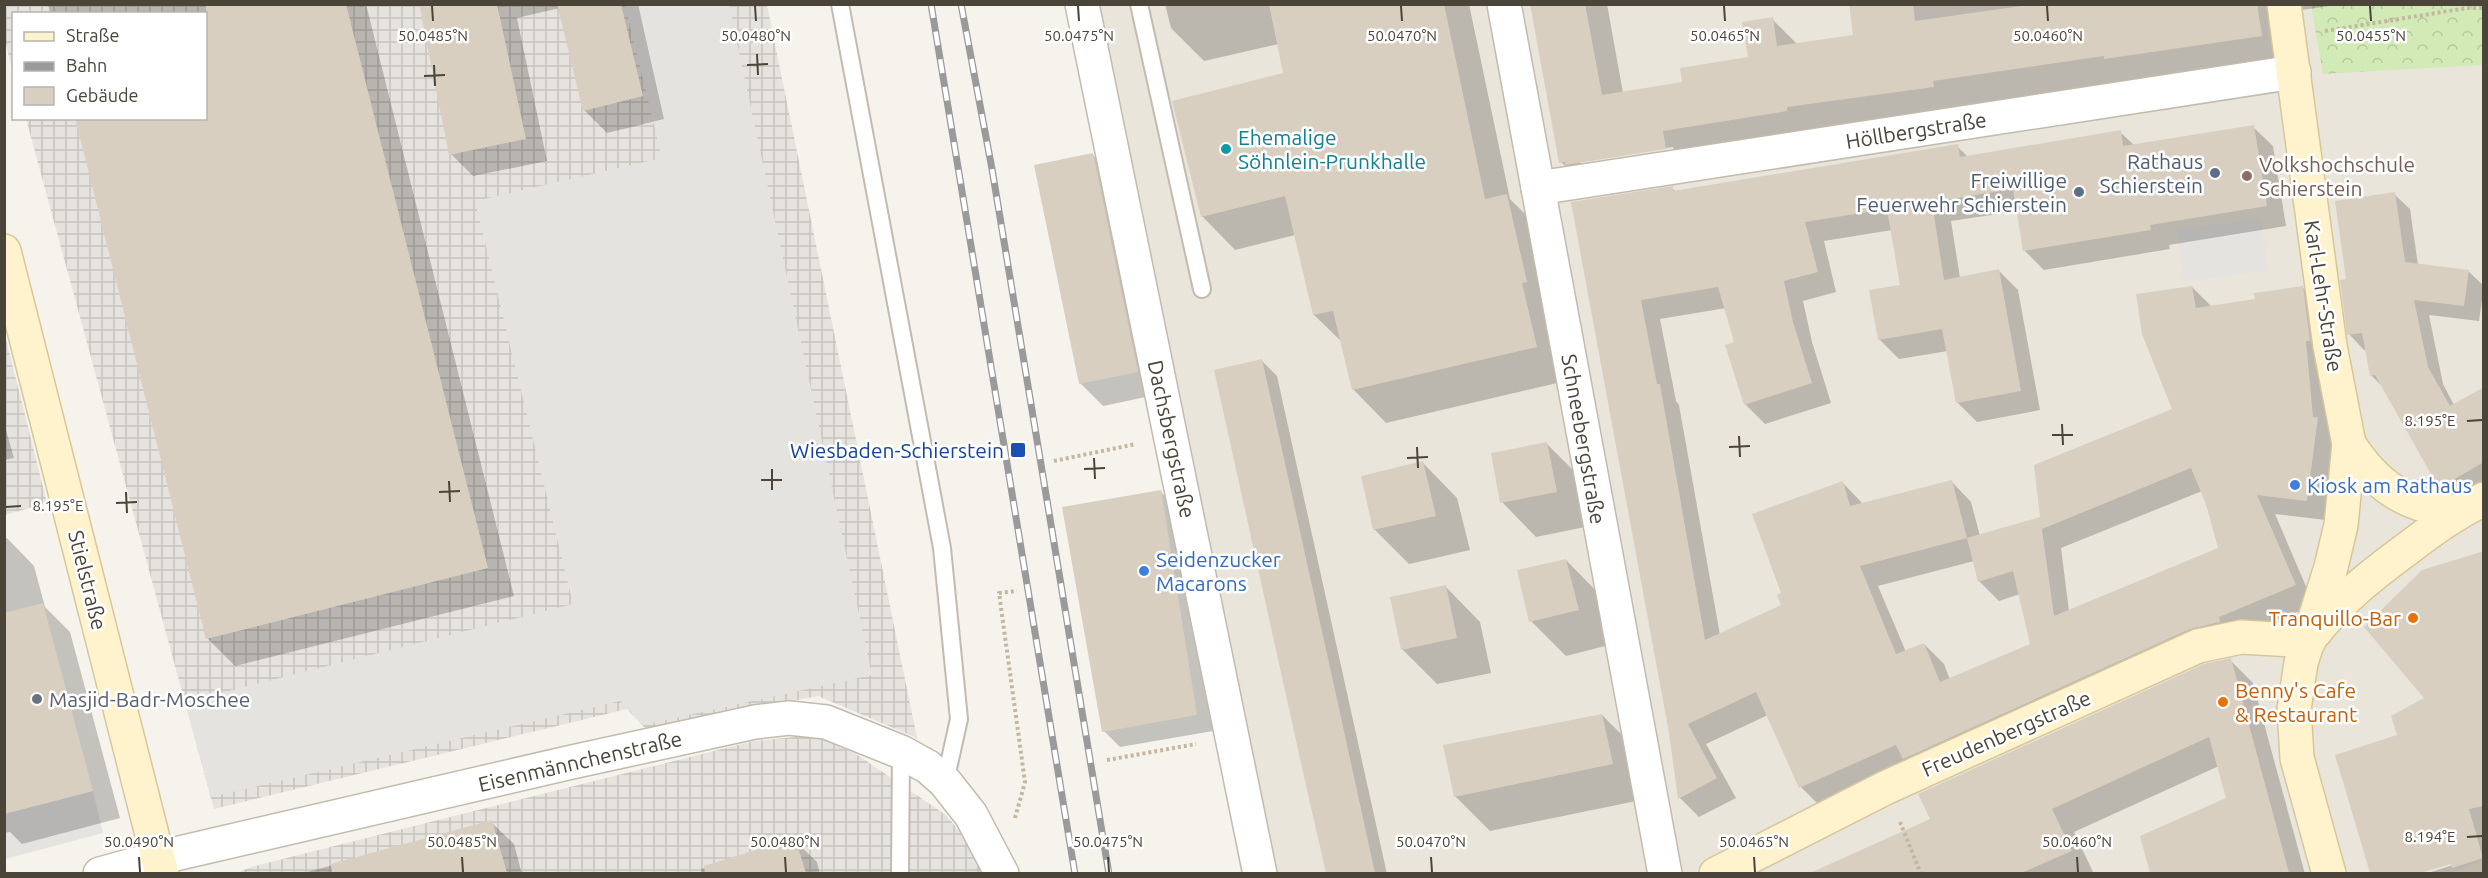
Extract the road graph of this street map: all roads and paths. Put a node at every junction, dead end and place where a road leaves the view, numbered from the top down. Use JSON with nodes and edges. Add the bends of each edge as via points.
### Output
{"nodes":[{"id":1,"x":840,"y":4,"type":"edge"},
{"id":2,"x":1082,"y":4,"type":"edge"},
{"id":3,"x":1139,"y":4,"type":"edge"},
{"id":4,"x":1504,"y":4,"type":"edge"},
{"id":5,"x":2284,"y":4,"type":"edge"},
{"id":6,"x":2468,"y":6,"type":"edge"},
{"id":7,"x":2484,"y":8,"type":"edge"},
{"id":8,"x":2316,"y":33,"type":"dead end"},
{"id":9,"x":2294,"y":72,"type":"junction"},
{"id":10,"x":1538,"y":188,"type":"junction"},
{"id":11,"x":4,"y":251,"type":"edge"},
{"id":12,"x":1202,"y":289,"type":"dead end"},
{"id":13,"x":1172,"y":436,"type":"junction"},
{"id":14,"x":2349,"y":444,"type":"junction"},
{"id":15,"x":1054,"y":461,"type":"dead end"},
{"id":16,"x":2470,"y":506,"type":"edge"},
{"id":17,"x":1017,"y":591,"type":"dead end"},
{"id":18,"x":2308,"y":640,"type":"junction"},
{"id":19,"x":1233,"y":738,"type":"junction"},
{"id":20,"x":901,"y":752,"type":"junction"},
{"id":21,"x":1107,"y":760,"type":"dead end"},
{"id":22,"x":945,"y":782,"type":"junction"},
{"id":23,"x":1885,"y":788,"type":"junction"},
{"id":24,"x":160,"y":866,"type":"edge"},
{"id":25,"x":1001,"y":872,"type":"edge"},
{"id":26,"x":100,"y":873,"type":"edge"},
{"id":27,"x":900,"y":873,"type":"edge"},
{"id":28,"x":1260,"y":873,"type":"edge"},
{"id":29,"x":1665,"y":873,"type":"edge"},
{"id":30,"x":1716,"y":873,"type":"edge"},
{"id":31,"x":1921,"y":873,"type":"edge"},
{"id":32,"x":2329,"y":873,"type":"edge"}],
"edges":[{"from":1,"to":22,"type":"lane","via":[[942,548],[959,719]]},
{"from":2,"to":13,"type":"street","name":"Dachsbergstraße"},
{"from":3,"to":12,"type":"lane"},
{"from":4,"to":10,"type":"street","name":"Schneebergstraße"},
{"from":5,"to":9,"type":"street","name":"Karl-Lehr-Straße"},
{"from":6,"to":7,"type":"path"},
{"from":6,"to":8,"type":"path"},
{"from":9,"to":10,"type":"street","name":"Höllbergstraße"},
{"from":9,"to":14,"type":"street","name":"Karl-Lehr-Straße","via":[[2330,346]]},
{"from":10,"to":29,"type":"street","name":"Schneebergstraße"},
{"from":11,"to":24,"type":"street","name":"Stielstraße"},
{"from":13,"to":15,"type":"path"},
{"from":13,"to":19,"type":"street","name":"Dachsbergstraße"},
{"from":14,"to":16,"type":"street","name":"Karl-Lehr-Straße","via":[[2368,471],[2400,496],[2436,510]]},
{"from":14,"to":18,"type":"street","name":"Karl-Lehr-Straße","via":[[2341,525]]},
{"from":16,"to":18,"type":"street","via":[[2365,580]]},
{"from":17,"to":25,"type":"path","via":[[999,594],[1025,782]]},
{"from":18,"to":23,"type":"street","name":"Freudenbergstraße","via":[[2241,637],[2198,646]]},
{"from":18,"to":32,"type":"street","name":"Karl-Lehr-Straße","via":[[2296,686],[2294,740],[2300,775]]},
{"from":19,"to":21,"type":"path"},
{"from":19,"to":28,"type":"street","name":"Dachsbergstraße"},
{"from":20,"to":22,"type":"street","name":"Eisenmännchenstraße"},
{"from":20,"to":24,"type":"street","name":"Eisenmännchenstraße","via":[[826,722],[789,718],[754,722]]},
{"from":20,"to":27,"type":"lane"},
{"from":22,"to":25,"type":"street","name":"Eisenmännchenstraße","via":[[971,815]]},
{"from":23,"to":30,"type":"street","name":"Freudenbergstraße"},
{"from":23,"to":31,"type":"path"},
{"from":24,"to":26,"type":"street","name":"Eisenmännchenstraße"}]}
